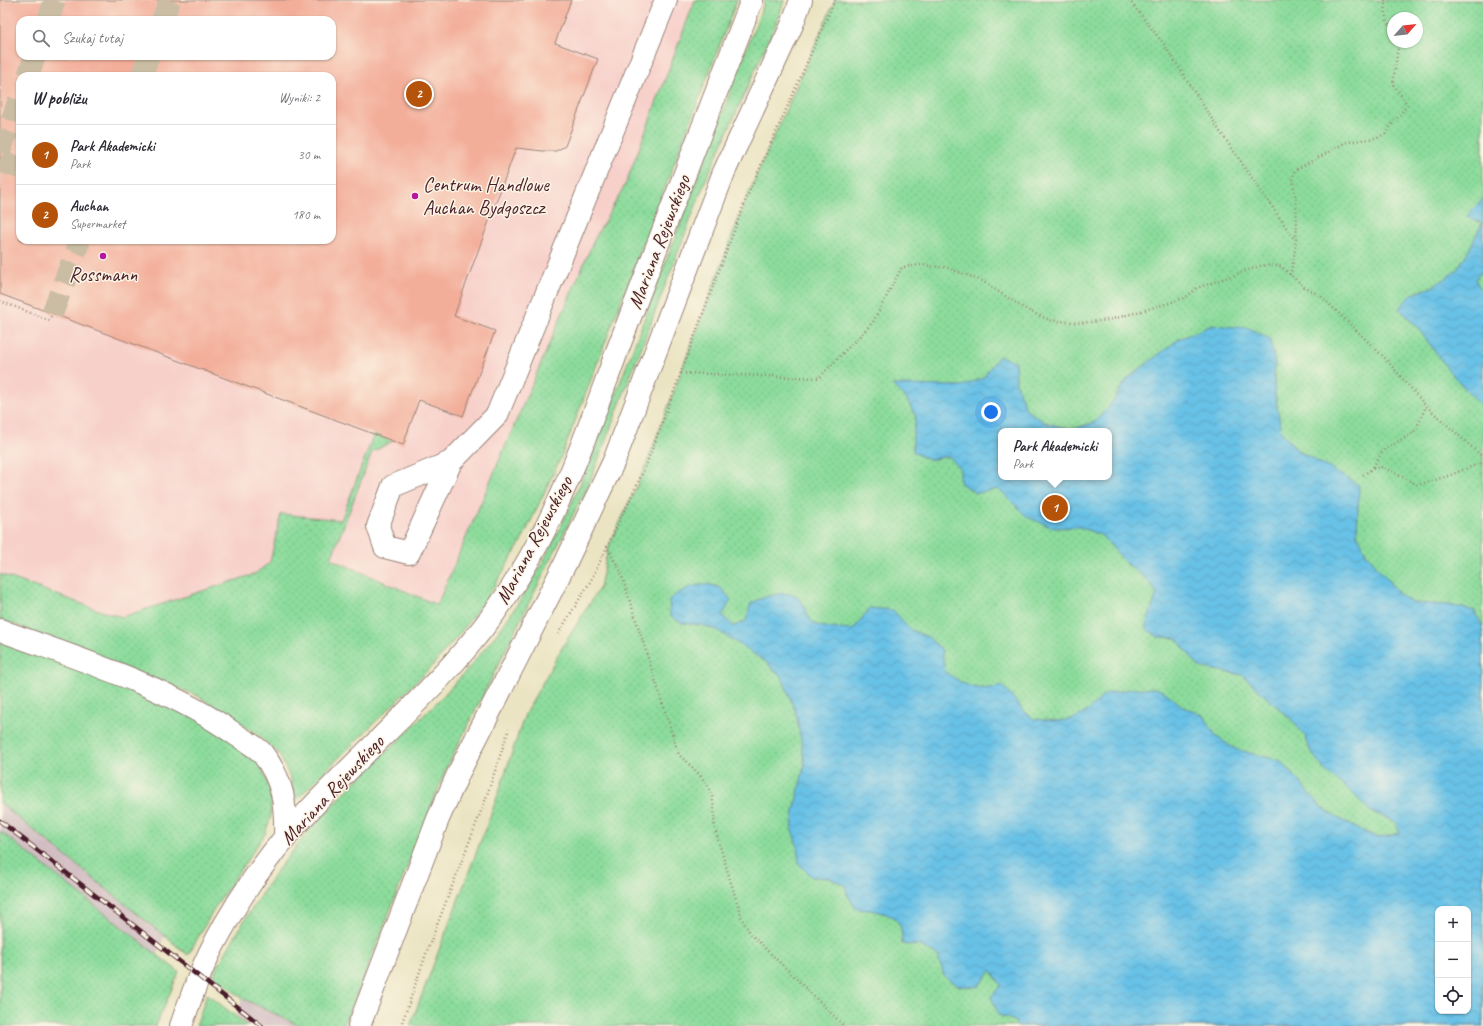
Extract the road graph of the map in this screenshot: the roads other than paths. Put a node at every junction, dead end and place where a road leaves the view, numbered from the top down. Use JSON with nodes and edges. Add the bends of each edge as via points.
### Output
{"nodes":[{"id":1,"x":666,"y":0,"type":"edge"},
{"id":2,"x":752,"y":0,"type":"edge"},
{"id":3,"x":801,"y":0,"type":"edge"},
{"id":4,"x":451,"y":462,"type":"dead end"},
{"id":5,"x":0,"y":630,"type":"edge"},
{"id":6,"x":285,"y":839,"type":"junction"},
{"id":7,"x":181,"y":1026,"type":"edge"},
{"id":8,"x":359,"y":1026,"type":"edge"}],
"edges":[{"from":1,"to":4,"type":"street","via":[[497,415]]},
{"from":2,"to":6,"type":"street","name":"Mariana Rejewskiego","via":[[583,443],[551,517],[520,575],[466,651],[314,805]]},
{"from":3,"to":8,"type":"street","name":"Mariana Rejewskiego","via":[[792,25],[724,172],[614,461],[565,564],[459,772],[438,819]]},
{"from":5,"to":6,"type":"street","via":[[146,685],[218,722],[261,752],[279,780],[284,796]]},
{"from":6,"to":7,"type":"street","name":"Mariana Rejewskiego","via":[[251,882],[212,948]]}]}
